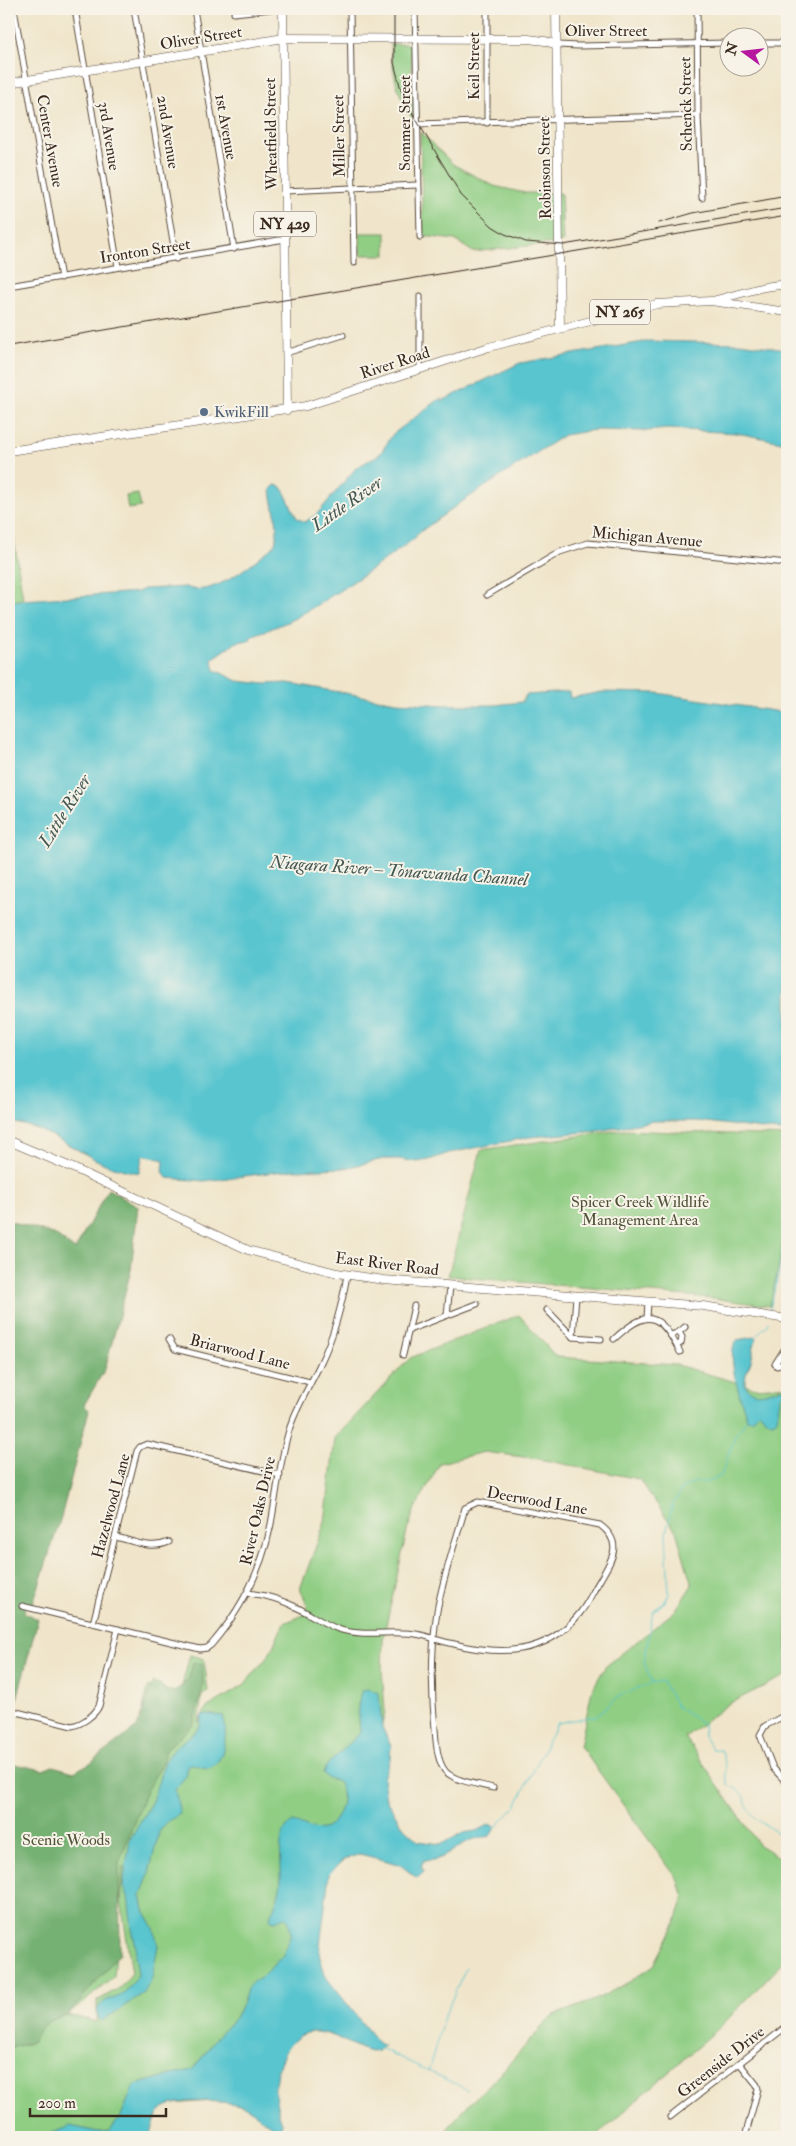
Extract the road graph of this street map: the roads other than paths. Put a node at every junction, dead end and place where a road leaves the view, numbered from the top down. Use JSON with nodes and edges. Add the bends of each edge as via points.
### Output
{"nodes":[{"id":1,"x":14,"y":9,"type":"edge"},
{"id":2,"x":75,"y":9,"type":"edge"},
{"id":3,"x":134,"y":9,"type":"edge"},
{"id":4,"x":194,"y":9,"type":"edge"},
{"id":5,"x":271,"y":9,"type":"edge"},
{"id":6,"x":283,"y":9,"type":"edge"},
{"id":7,"x":350,"y":9,"type":"edge"},
{"id":8,"x":416,"y":9,"type":"edge"},
{"id":9,"x":486,"y":9,"type":"edge"},
{"id":10,"x":556,"y":9,"type":"edge"},
{"id":11,"x":696,"y":9,"type":"edge"},
{"id":12,"x":234,"y":13,"type":"dead end"},
{"id":13,"x":284,"y":38,"type":"junction"},
{"id":14,"x":350,"y":38,"type":"junction"},
{"id":15,"x":416,"y":38,"type":"junction"},
{"id":16,"x":487,"y":38,"type":"junction"},
{"id":17,"x":787,"y":42,"type":"edge"},
{"id":18,"x":697,"y":43,"type":"junction"},
{"id":19,"x":718,"y":43,"type":"edge"},
{"id":20,"x":768,"y":43,"type":"edge"},
{"id":21,"x":557,"y":45,"type":"junction"},
{"id":22,"x":201,"y":52,"type":"junction"},
{"id":23,"x":144,"y":61,"type":"junction"},
{"id":24,"x":86,"y":71,"type":"junction"},
{"id":25,"x":27,"y":80,"type":"junction"},
{"id":26,"x":9,"y":83,"type":"edge"},
{"id":27,"x":698,"y":115,"type":"junction"},
{"id":28,"x":558,"y":120,"type":"junction"},
{"id":29,"x":487,"y":123,"type":"junction"},
{"id":30,"x":418,"y":124,"type":"junction"},
{"id":31,"x":418,"y":185,"type":"junction"},
{"id":32,"x":353,"y":188,"type":"junction"},
{"id":33,"x":285,"y":191,"type":"junction"},
{"id":34,"x":702,"y":198,"type":"dead end"},
{"id":35,"x":420,"y":237,"type":"dead end"},
{"id":36,"x":286,"y":240,"type":"junction"},
{"id":37,"x":234,"y":249,"type":"junction"},
{"id":38,"x":176,"y":259,"type":"junction"},
{"id":39,"x":354,"y":262,"type":"dead end"},
{"id":40,"x":118,"y":268,"type":"junction"},
{"id":41,"x":61,"y":278,"type":"junction"},
{"id":42,"x":787,"y":284,"type":"edge"},
{"id":43,"x":9,"y":286,"type":"edge"},
{"id":44,"x":420,"y":296,"type":"dead end"},
{"id":45,"x":711,"y":301,"type":"junction"},
{"id":46,"x":787,"y":312,"type":"edge"},
{"id":47,"x":560,"y":327,"type":"junction"},
{"id":48,"x":343,"y":335,"type":"dead end"},
{"id":49,"x":286,"y":353,"type":"junction"},
{"id":50,"x":420,"y":369,"type":"junction"},
{"id":51,"x":287,"y":410,"type":"junction"},
{"id":52,"x":9,"y":452,"type":"edge"},
{"id":53,"x":787,"y":563,"type":"edge"},
{"id":54,"x":487,"y":595,"type":"dead end"},
{"id":55,"x":9,"y":1141,"type":"edge"},
{"id":56,"x":347,"y":1275,"type":"junction"},
{"id":57,"x":450,"y":1286,"type":"junction"},
{"id":58,"x":576,"y":1296,"type":"junction"},
{"id":59,"x":648,"y":1302,"type":"junction"},
{"id":60,"x":477,"y":1304,"type":"dead end"},
{"id":61,"x":414,"y":1306,"type":"dead end"},
{"id":62,"x":547,"y":1310,"type":"dead end"},
{"id":63,"x":447,"y":1316,"type":"junction"},
{"id":64,"x":647,"y":1318,"type":"junction"},
{"id":65,"x":787,"y":1319,"type":"edge"},
{"id":66,"x":685,"y":1327,"type":"dead end"},
{"id":67,"x":409,"y":1330,"type":"junction"},
{"id":68,"x":679,"y":1332,"type":"junction"},
{"id":69,"x":670,"y":1334,"type":"junction"},
{"id":70,"x":573,"y":1337,"type":"junction"},
{"id":71,"x":169,"y":1339,"type":"dead end"},
{"id":72,"x":601,"y":1339,"type":"dead end"},
{"id":73,"x":614,"y":1339,"type":"dead end"},
{"id":74,"x":787,"y":1344,"type":"edge"},
{"id":75,"x":677,"y":1345,"type":"junction"},
{"id":76,"x":680,"y":1352,"type":"dead end"},
{"id":77,"x":403,"y":1355,"type":"dead end"},
{"id":78,"x":787,"y":1362,"type":"edge"},
{"id":79,"x":310,"y":1382,"type":"junction"},
{"id":80,"x":280,"y":1475,"type":"junction"},
{"id":81,"x":116,"y":1537,"type":"junction"},
{"id":82,"x":169,"y":1542,"type":"dead end"},
{"id":83,"x":248,"y":1593,"type":"junction"},
{"id":84,"x":22,"y":1606,"type":"dead end"},
{"id":85,"x":93,"y":1623,"type":"junction"},
{"id":86,"x":118,"y":1629,"type":"junction"},
{"id":87,"x":434,"y":1639,"type":"junction"},
{"id":88,"x":9,"y":1710,"type":"edge"},
{"id":89,"x":787,"y":1714,"type":"edge"},
{"id":90,"x":787,"y":1782,"type":"edge"},
{"id":91,"x":493,"y":1788,"type":"dead end"},
{"id":92,"x":787,"y":2026,"type":"edge"},
{"id":93,"x":740,"y":2064,"type":"junction"},
{"id":94,"x":670,"y":2117,"type":"dead end"},
{"id":95,"x":745,"y":2137,"type":"edge"}],
"edges":[{"from":1,"to":25,"type":"street","name":"Center Avenue"},
{"from":2,"to":24,"type":"street","name":"3rd Avenue"},
{"from":3,"to":23,"type":"street","name":"2nd Avenue"},
{"from":4,"to":22,"type":"street","name":"1st Avenue"},
{"from":5,"to":12,"type":"street"},
{"from":6,"to":13,"type":"main road","name":"Wheatfield Street"},
{"from":7,"to":14,"type":"street","name":"Miller Street"},
{"from":8,"to":15,"type":"street","name":"Sommer Street"},
{"from":9,"to":16,"type":"street","name":"Keil Street"},
{"from":10,"to":21,"type":"main road","name":"Robinson Street"},
{"from":11,"to":18,"type":"street","name":"Schenck Street"},
{"from":13,"to":14,"type":"main road","name":"Oliver Street"},
{"from":13,"to":22,"type":"main road","name":"Oliver Street"},
{"from":13,"to":33,"type":"main road","name":"Wheatfield Street","number":"NY 429"},
{"from":14,"to":15,"type":"main road","name":"Oliver Street"},
{"from":14,"to":32,"type":"street","name":"Miller Street"},
{"from":15,"to":16,"type":"main road","name":"Oliver Street"},
{"from":15,"to":30,"type":"street","name":"Sommer Street"},
{"from":16,"to":21,"type":"main road","name":"Oliver Street","via":[[528,39]]},
{"from":16,"to":29,"type":"street","name":"Keil Street"},
{"from":17,"to":20,"type":"street"},
{"from":18,"to":19,"type":"street","name":"Oliver Street"},
{"from":18,"to":21,"type":"street","name":"Oliver Street"},
{"from":18,"to":27,"type":"street","name":"Schenck Street"},
{"from":21,"to":28,"type":"main road","name":"Robinson Street"},
{"from":22,"to":23,"type":"main road","name":"Oliver Street"},
{"from":22,"to":37,"type":"street","name":"1st Avenue"},
{"from":23,"to":24,"type":"main road","name":"Oliver Street"},
{"from":23,"to":38,"type":"street","name":"2nd Avenue"},
{"from":24,"to":25,"type":"main road","name":"Oliver Street"},
{"from":24,"to":40,"type":"street","name":"3rd Avenue"},
{"from":25,"to":26,"type":"main road","name":"Oliver Street"},
{"from":25,"to":41,"type":"street","name":"Center Avenue"},
{"from":27,"to":28,"type":"street"},
{"from":27,"to":34,"type":"street","name":"Schenck Street"},
{"from":28,"to":29,"type":"street"},
{"from":28,"to":47,"type":"main road","name":"Robinson Street"},
{"from":29,"to":30,"type":"street"},
{"from":30,"to":31,"type":"street","name":"Sommer Street"},
{"from":31,"to":32,"type":"street"},
{"from":31,"to":35,"type":"street","name":"Sommer Street"},
{"from":32,"to":33,"type":"street"},
{"from":32,"to":39,"type":"street","name":"Miller Street"},
{"from":33,"to":36,"type":"main road","name":"Wheatfield Street","number":"NY 429"},
{"from":36,"to":37,"type":"street","name":"Ironton Street"},
{"from":36,"to":49,"type":"main road","name":"Wheatfield Street","number":"NY 429"},
{"from":37,"to":38,"type":"street","name":"Ironton Street"},
{"from":38,"to":40,"type":"street","name":"Ironton Street"},
{"from":40,"to":41,"type":"street","name":"Ironton Street"},
{"from":41,"to":43,"type":"street","name":"Ironton Street"},
{"from":42,"to":45,"type":"main road"},
{"from":44,"to":50,"type":"street"},
{"from":45,"to":46,"type":"main road","name":"River Road","number":"NY 265"},
{"from":45,"to":47,"type":"main road","name":"River Road","number":"NY 265","via":[[657,304]]},
{"from":47,"to":50,"type":"main road","name":"River Road","number":"NY 265"},
{"from":48,"to":49,"type":"street"},
{"from":49,"to":51,"type":"main road","name":"Wheatfield Street","number":"NY 429"},
{"from":50,"to":51,"type":"main road","name":"River Road","number":"NY 265"},
{"from":51,"to":52,"type":"main road","name":"River Road","number":"NY 265"},
{"from":53,"to":54,"type":"street","name":"Michigan Avenue","via":[[588,543],[560,552]]},
{"from":55,"to":56,"type":"main road","name":"East River Road","via":[[236,1245],[267,1256]]},
{"from":56,"to":57,"type":"main road","name":"East River Road"},
{"from":56,"to":79,"type":"street","name":"River Oaks Drive","via":[[333,1332]]},
{"from":57,"to":58,"type":"main road","name":"East River Road"},
{"from":57,"to":63,"type":"street"},
{"from":58,"to":59,"type":"main road","name":"East River Road"},
{"from":58,"to":70,"type":"street"},
{"from":59,"to":64,"type":"street"},
{"from":59,"to":65,"type":"main road","name":"East River Road","via":[[718,1308]]},
{"from":60,"to":63,"type":"street"},
{"from":61,"to":67,"type":"street"},
{"from":62,"to":70,"type":"street"},
{"from":63,"to":67,"type":"street"},
{"from":64,"to":69,"type":"street","via":[[655,1320]]},
{"from":64,"to":73,"type":"street","via":[[630,1324]]},
{"from":66,"to":68,"type":"street"},
{"from":67,"to":77,"type":"street"},
{"from":68,"to":69,"type":"street"},
{"from":68,"to":75,"type":"street","via":[[682,1337]]},
{"from":69,"to":75,"type":"street"},
{"from":70,"to":72,"type":"street"},
{"from":71,"to":79,"type":"street","name":"Briarwood Lane","via":[[175,1349]]},
{"from":74,"to":78,"type":"street","via":[[775,1364]]},
{"from":75,"to":76,"type":"street"},
{"from":79,"to":80,"type":"street","name":"River Oaks Drive","via":[[289,1429]]},
{"from":80,"to":81,"type":"street","name":"Hazelwood Lane","via":[[147,1444],[137,1451]]},
{"from":80,"to":83,"type":"street","name":"River Oaks Drive","via":[[265,1550]]},
{"from":81,"to":82,"type":"street","via":[[149,1546]]},
{"from":81,"to":85,"type":"street","name":"Hazelwood Lane"},
{"from":83,"to":86,"type":"street","name":"River Oaks Drive","via":[[230,1622],[204,1649]]},
{"from":83,"to":87,"type":"street","via":[[286,1602],[345,1631],[407,1633]]},
{"from":84,"to":85,"type":"street","name":"River Oaks Drive"},
{"from":85,"to":86,"type":"street","name":"River Oaks Drive"},
{"from":86,"to":88,"type":"street","via":[[99,1706],[79,1724],[72,1726]]},
{"from":87,"to":87,"type":"street","name":"Deerwood Lane","via":[[502,1651],[532,1648],[557,1636],[581,1612],[612,1558],[614,1544],[610,1532],[600,1525],[478,1502],[465,1508],[437,1609]]},
{"from":87,"to":91,"type":"street","via":[[432,1702],[440,1762],[454,1778]]},
{"from":89,"to":90,"type":"street","via":[[765,1726],[760,1734],[773,1768]]},
{"from":92,"to":93,"type":"street","name":"Greenside Drive"},
{"from":93,"to":94,"type":"street","name":"Greenside Drive"},
{"from":93,"to":95,"type":"street","via":[[758,2089]]}]}
